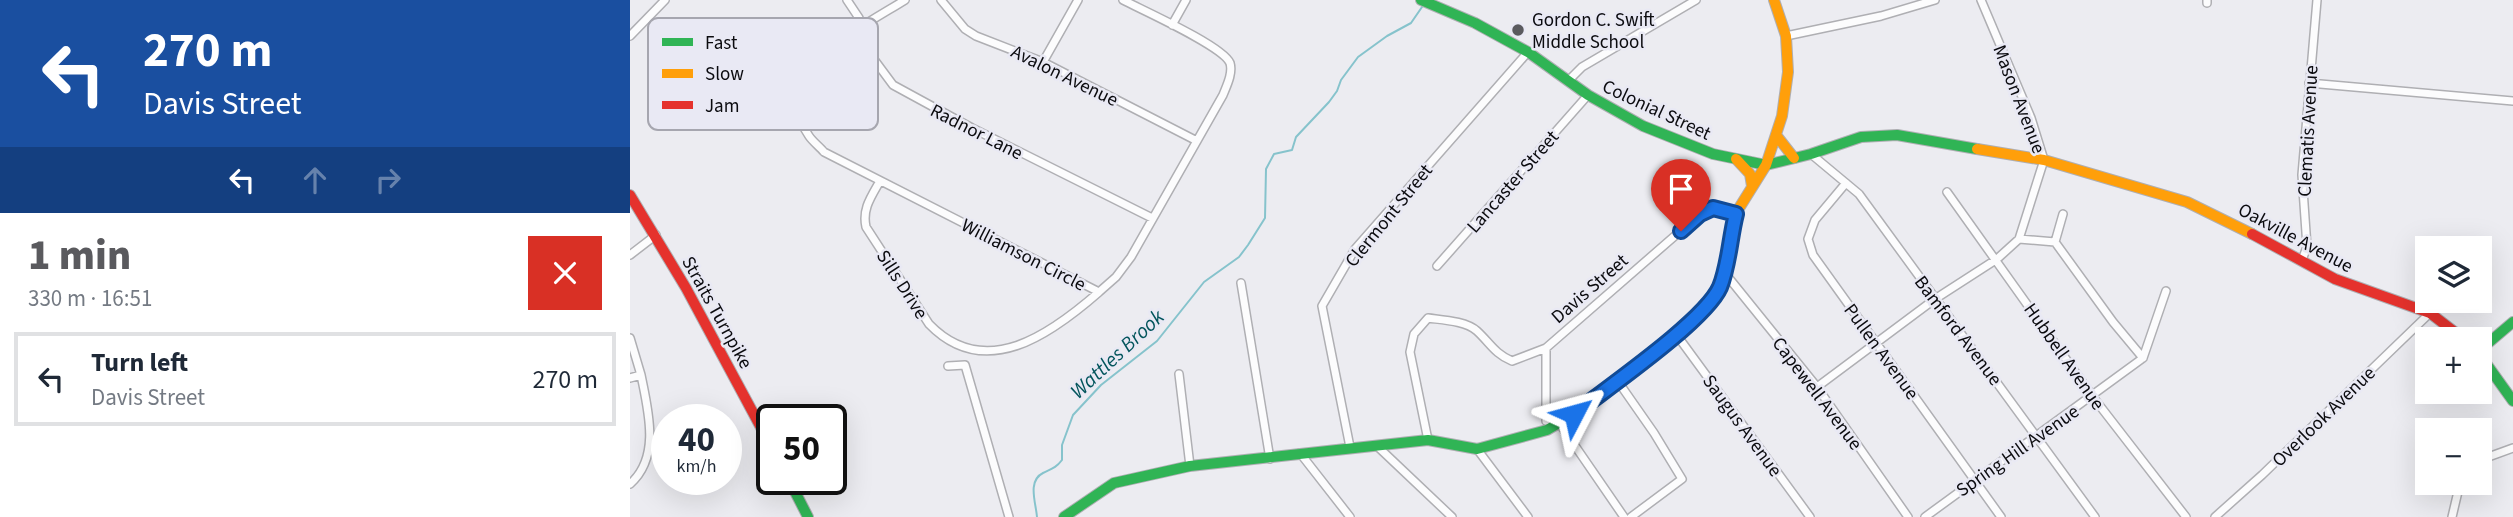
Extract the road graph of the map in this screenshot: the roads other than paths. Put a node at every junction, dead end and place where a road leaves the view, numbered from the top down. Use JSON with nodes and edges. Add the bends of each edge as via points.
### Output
{"nodes":[{"id":1,"x":665,"y":0,"type":"edge"},
{"id":2,"x":847,"y":0,"type":"edge"},
{"id":3,"x":905,"y":0,"type":"edge"},
{"id":4,"x":941,"y":0,"type":"edge"},
{"id":5,"x":1078,"y":0,"type":"edge"},
{"id":6,"x":1123,"y":0,"type":"edge"},
{"id":7,"x":1186,"y":0,"type":"edge"},
{"id":8,"x":1421,"y":0,"type":"edge"},
{"id":9,"x":1696,"y":0,"type":"edge"},
{"id":10,"x":1774,"y":0,"type":"edge"},
{"id":11,"x":1934,"y":0,"type":"edge"},
{"id":12,"x":1981,"y":0,"type":"edge"},
{"id":13,"x":2317,"y":0,"type":"edge"},
{"id":14,"x":859,"y":18,"type":"edge"},
{"id":15,"x":877,"y":18,"type":"edge"},
{"id":16,"x":1172,"y":25,"type":"junction"},
{"id":17,"x":630,"y":36,"type":"edge"},
{"id":18,"x":1786,"y":36,"type":"junction"},
{"id":19,"x":1528,"y":52,"type":"junction"},
{"id":20,"x":1043,"y":62,"type":"junction"},
{"id":21,"x":878,"y":66,"type":"edge"},
{"id":22,"x":1567,"y":81,"type":"junction"},
{"id":23,"x":2309,"y":83,"type":"junction"},
{"id":24,"x":1588,"y":95,"type":"junction"},
{"id":25,"x":2513,"y":101,"type":"edge"},
{"id":26,"x":806,"y":130,"type":"edge"},
{"id":27,"x":1776,"y":135,"type":"junction"},
{"id":28,"x":1197,"y":141,"type":"junction"},
{"id":29,"x":1811,"y":153,"type":"junction"},
{"id":30,"x":1794,"y":158,"type":"junction"},
{"id":31,"x":1736,"y":159,"type":"junction"},
{"id":32,"x":2045,"y":160,"type":"junction"},
{"id":33,"x":1766,"y":165,"type":"junction"},
{"id":34,"x":880,"y":181,"type":"junction"},
{"id":35,"x":1846,"y":183,"type":"junction"},
{"id":36,"x":1752,"y":187,"type":"junction"},
{"id":37,"x":2145,"y":190,"type":"joint"},
{"id":38,"x":1947,"y":192,"type":"dead end"},
{"id":39,"x":630,"y":195,"type":"edge"},
{"id":40,"x":1736,"y":214,"type":"junction"},
{"id":41,"x":2063,"y":215,"type":"dead end"},
{"id":42,"x":1153,"y":218,"type":"junction"},
{"id":43,"x":656,"y":235,"type":"junction"},
{"id":44,"x":2019,"y":239,"type":"junction"},
{"id":45,"x":2055,"y":242,"type":"junction"},
{"id":46,"x":630,"y":255,"type":"edge"},
{"id":47,"x":1997,"y":259,"type":"junction"},
{"id":48,"x":2302,"y":260,"type":"junction"},
{"id":49,"x":1437,"y":266,"type":"dead end"},
{"id":50,"x":1724,"y":272,"type":"junction"},
{"id":51,"x":1241,"y":283,"type":"dead end"},
{"id":52,"x":2166,"y":291,"type":"dead end"},
{"id":53,"x":1100,"y":292,"type":"junction"},
{"id":54,"x":1935,"y":299,"type":"junction"},
{"id":55,"x":2415,"y":307,"type":"edge"},
{"id":56,"x":2430,"y":313,"type":"joint"},
{"id":57,"x":2513,"y":322,"type":"edge"},
{"id":58,"x":2448,"y":327,"type":"edge"},
{"id":59,"x":1676,"y":334,"type":"junction"},
{"id":60,"x":630,"y":338,"type":"edge"},
{"id":61,"x":2492,"y":339,"type":"edge"},
{"id":62,"x":1876,"y":342,"type":"junction"},
{"id":63,"x":1546,"y":348,"type":"junction"},
{"id":64,"x":2143,"y":358,"type":"junction"},
{"id":65,"x":948,"y":366,"type":"dead end"},
{"id":66,"x":2492,"y":372,"type":"edge"},
{"id":67,"x":1179,"y":374,"type":"dead end"},
{"id":68,"x":641,"y":375,"type":"junction"},
{"id":69,"x":630,"y":378,"type":"edge"},
{"id":70,"x":1617,"y":380,"type":"junction"},
{"id":71,"x":1817,"y":387,"type":"junction"},
{"id":72,"x":2093,"y":397,"type":"junction"},
{"id":73,"x":2513,"y":401,"type":"edge"},
{"id":74,"x":756,"y":418,"type":"edge"},
{"id":75,"x":1560,"y":424,"type":"junction"},
{"id":76,"x":1546,"y":425,"type":"junction"},
{"id":77,"x":2038,"y":436,"type":"junction"},
{"id":78,"x":1428,"y":440,"type":"junction"},
{"id":79,"x":1375,"y":444,"type":"junction"},
{"id":80,"x":1350,"y":447,"type":"junction"},
{"id":81,"x":2513,"y":448,"type":"edge"},
{"id":82,"x":1477,"y":449,"type":"junction"},
{"id":83,"x":1300,"y":453,"type":"junction"},
{"id":84,"x":2492,"y":456,"type":"edge"},
{"id":85,"x":1270,"y":459,"type":"junction"},
{"id":86,"x":1190,"y":466,"type":"junction"},
{"id":87,"x":1974,"y":480,"type":"junction"},
{"id":88,"x":630,"y":485,"type":"edge"},
{"id":89,"x":797,"y":495,"type":"edge"},
{"id":90,"x":2457,"y":495,"type":"edge"},
{"id":91,"x":1071,"y":515,"type":"edge"},
{"id":92,"x":808,"y":517,"type":"edge"},
{"id":93,"x":1009,"y":517,"type":"edge"},
{"id":94,"x":1350,"y":517,"type":"edge"},
{"id":95,"x":1452,"y":517,"type":"edge"},
{"id":96,"x":1528,"y":517,"type":"edge"},
{"id":97,"x":1624,"y":517,"type":"edge"},
{"id":98,"x":1631,"y":517,"type":"edge"},
{"id":99,"x":1810,"y":517,"type":"edge"},
{"id":100,"x":1908,"y":517,"type":"edge"},
{"id":101,"x":1925,"y":517,"type":"edge"},
{"id":102,"x":2001,"y":517,"type":"edge"},
{"id":103,"x":2095,"y":517,"type":"edge"},
{"id":104,"x":2186,"y":517,"type":"edge"},
{"id":105,"x":2215,"y":517,"type":"edge"},
{"id":106,"x":2452,"y":517,"type":"edge"}],
"edges":[{"from":1,"to":17,"type":"street"},
{"from":2,"to":14,"type":"street","name":"Radnor Lane"},
{"from":3,"to":15,"type":"street","name":"Williamson Circle"},
{"from":4,"to":20,"type":"street","name":"Avalon Avenue","via":[[976,36]]},
{"from":5,"to":20,"type":"street"},
{"from":6,"to":16,"type":"street","name":"Williamson Circle"},
{"from":7,"to":16,"type":"street"},
{"from":8,"to":19,"type":"main road","name":"Colonial Street"},
{"from":9,"to":22,"type":"street","via":[[1582,66]]},
{"from":10,"to":18,"type":"main road"},
{"from":11,"to":18,"type":"street"},
{"from":12,"to":32,"type":"street","name":"Mason Avenue"},
{"from":13,"to":23,"type":"street","name":"Clematis Avenue"},
{"from":16,"to":28,"type":"street","name":"Williamson Circle","via":[[1213,47],[1231,65],[1223,94]]},
{"from":18,"to":27,"type":"main road","via":[[1788,72]]},
{"from":19,"to":22,"type":"main road","name":"Colonial Street"},
{"from":19,"to":80,"type":"street","name":"Clermont Street","via":[[1355,249],[1322,306]]},
{"from":20,"to":28,"type":"street","name":"Avalon Avenue"},
{"from":21,"to":42,"type":"street","name":"Radnor Lane","via":[[893,85],[915,99]]},
{"from":22,"to":24,"type":"main road","name":"Colonial Street"},
{"from":23,"to":25,"type":"street"},
{"from":23,"to":48,"type":"street","name":"Clematis Avenue","via":[[2302,175],[2308,237]]},
{"from":24,"to":31,"type":"main road","name":"Colonial Street","via":[[1643,125]]},
{"from":24,"to":49,"type":"street","name":"Lancaster Street"},
{"from":26,"to":34,"type":"street","name":"Williamson Circle","via":[[824,152]]},
{"from":27,"to":30,"type":"main road"},
{"from":27,"to":33,"type":"main road"},
{"from":28,"to":42,"type":"street","name":"Williamson Circle"},
{"from":29,"to":30,"type":"main road","name":"Colonial Street"},
{"from":29,"to":32,"type":"main road","name":"Colonial Street","via":[[1861,137],[1898,135]]},
{"from":29,"to":35,"type":"street","name":"Bamford Avenue"},
{"from":30,"to":33,"type":"main road","name":"Colonial Street"},
{"from":31,"to":33,"type":"main road","name":"Colonial Street"},
{"from":31,"to":36,"type":"main road","via":[[1750,174]]},
{"from":32,"to":37,"type":"main road","name":"Colonial Street"},
{"from":32,"to":44,"type":"street","name":"Mason Avenue"},
{"from":33,"to":36,"type":"main road"},
{"from":34,"to":53,"type":"street","name":"Williamson Circle"},
{"from":34,"to":53,"type":"street","name":"Sills Drive","via":[[865,210],[866,227],[929,324],[953,342],[982,352],[1021,344]]},
{"from":35,"to":54,"type":"street","name":"Bamford Avenue","via":[[1859,194]]},
{"from":35,"to":62,"type":"street","name":"Pullen Avenue","via":[[1815,220],[1808,239],[1813,255]]},
{"from":36,"to":40,"type":"main road"},
{"from":37,"to":48,"type":"main road","name":"Oakville Avenue","via":[[2187,202]]},
{"from":38,"to":47,"type":"street","name":"Hubbell Avenue"},
{"from":39,"to":43,"type":"main road","name":"Straits Turnpike"},
{"from":40,"to":50,"type":"main road"},
{"from":40,"to":63,"type":"street","name":"Davis Street","via":[[1713,208],[1700,214]]},
{"from":41,"to":45,"type":"street"},
{"from":42,"to":53,"type":"street","name":"Williamson Circle","via":[[1116,277]]},
{"from":43,"to":46,"type":"street"},
{"from":43,"to":74,"type":"main road","name":"Straits Turnpike"},
{"from":44,"to":45,"type":"street"},
{"from":44,"to":47,"type":"street"},
{"from":45,"to":64,"type":"street"},
{"from":47,"to":54,"type":"street"},
{"from":47,"to":72,"type":"street","name":"Hubbell Avenue"},
{"from":48,"to":55,"type":"main road","name":"Oakville Avenue","via":[[2359,289]]},
{"from":50,"to":59,"type":"main road","via":[[1711,302]]},
{"from":50,"to":71,"type":"street","name":"Capewell Avenue"},
{"from":51,"to":85,"type":"street"},
{"from":52,"to":64,"type":"street"},
{"from":54,"to":62,"type":"street"},
{"from":54,"to":77,"type":"street","name":"Bamford Avenue"},
{"from":56,"to":58,"type":"main road","name":"Oakville Avenue"},
{"from":56,"to":105,"type":"street","name":"Overlook Avenue"},
{"from":57,"to":61,"type":"main road"},
{"from":59,"to":70,"type":"main road"},
{"from":59,"to":99,"type":"street","name":"Saugus Avenue"},
{"from":60,"to":68,"type":"street"},
{"from":62,"to":71,"type":"street"},
{"from":62,"to":87,"type":"street","name":"Pullen Avenue"},
{"from":63,"to":76,"type":"street","name":"Davis Street"},
{"from":63,"to":78,"type":"street","via":[[1512,360],[1499,356],[1475,329],[1428,318],[1414,334],[1410,352]]},
{"from":64,"to":72,"type":"street","name":"Spring Hill Avenue"},
{"from":65,"to":93,"type":"street","via":[[965,365]]},
{"from":66,"to":73,"type":"main road"},
{"from":67,"to":86,"type":"street"},
{"from":68,"to":69,"type":"street"},
{"from":68,"to":88,"type":"street","via":[[650,420],[649,451]]},
{"from":70,"to":75,"type":"main road"},
{"from":70,"to":98,"type":"street","via":[[1682,479]]},
{"from":71,"to":100,"type":"street","name":"Capewell Avenue"},
{"from":72,"to":77,"type":"street","name":"Spring Hill Avenue"},
{"from":72,"to":104,"type":"street","name":"Hubbell Avenue"},
{"from":75,"to":76,"type":"main road"},
{"from":75,"to":97,"type":"street"},
{"from":76,"to":82,"type":"main road"},
{"from":77,"to":87,"type":"street","name":"Spring Hill Avenue"},
{"from":77,"to":103,"type":"street","name":"Bamford Avenue"},
{"from":78,"to":79,"type":"main road"},
{"from":78,"to":82,"type":"main road"},
{"from":79,"to":80,"type":"main road"},
{"from":79,"to":95,"type":"street"},
{"from":80,"to":83,"type":"main road"},
{"from":81,"to":84,"type":"street"},
{"from":82,"to":96,"type":"street"},
{"from":83,"to":85,"type":"main road"},
{"from":83,"to":94,"type":"street"},
{"from":85,"to":86,"type":"main road"},
{"from":86,"to":91,"type":"main road","via":[[1114,483]]},
{"from":87,"to":101,"type":"street","name":"Spring Hill Avenue"},
{"from":87,"to":102,"type":"street","name":"Pullen Avenue"},
{"from":89,"to":92,"type":"main road"},
{"from":90,"to":106,"type":"street"}]}
